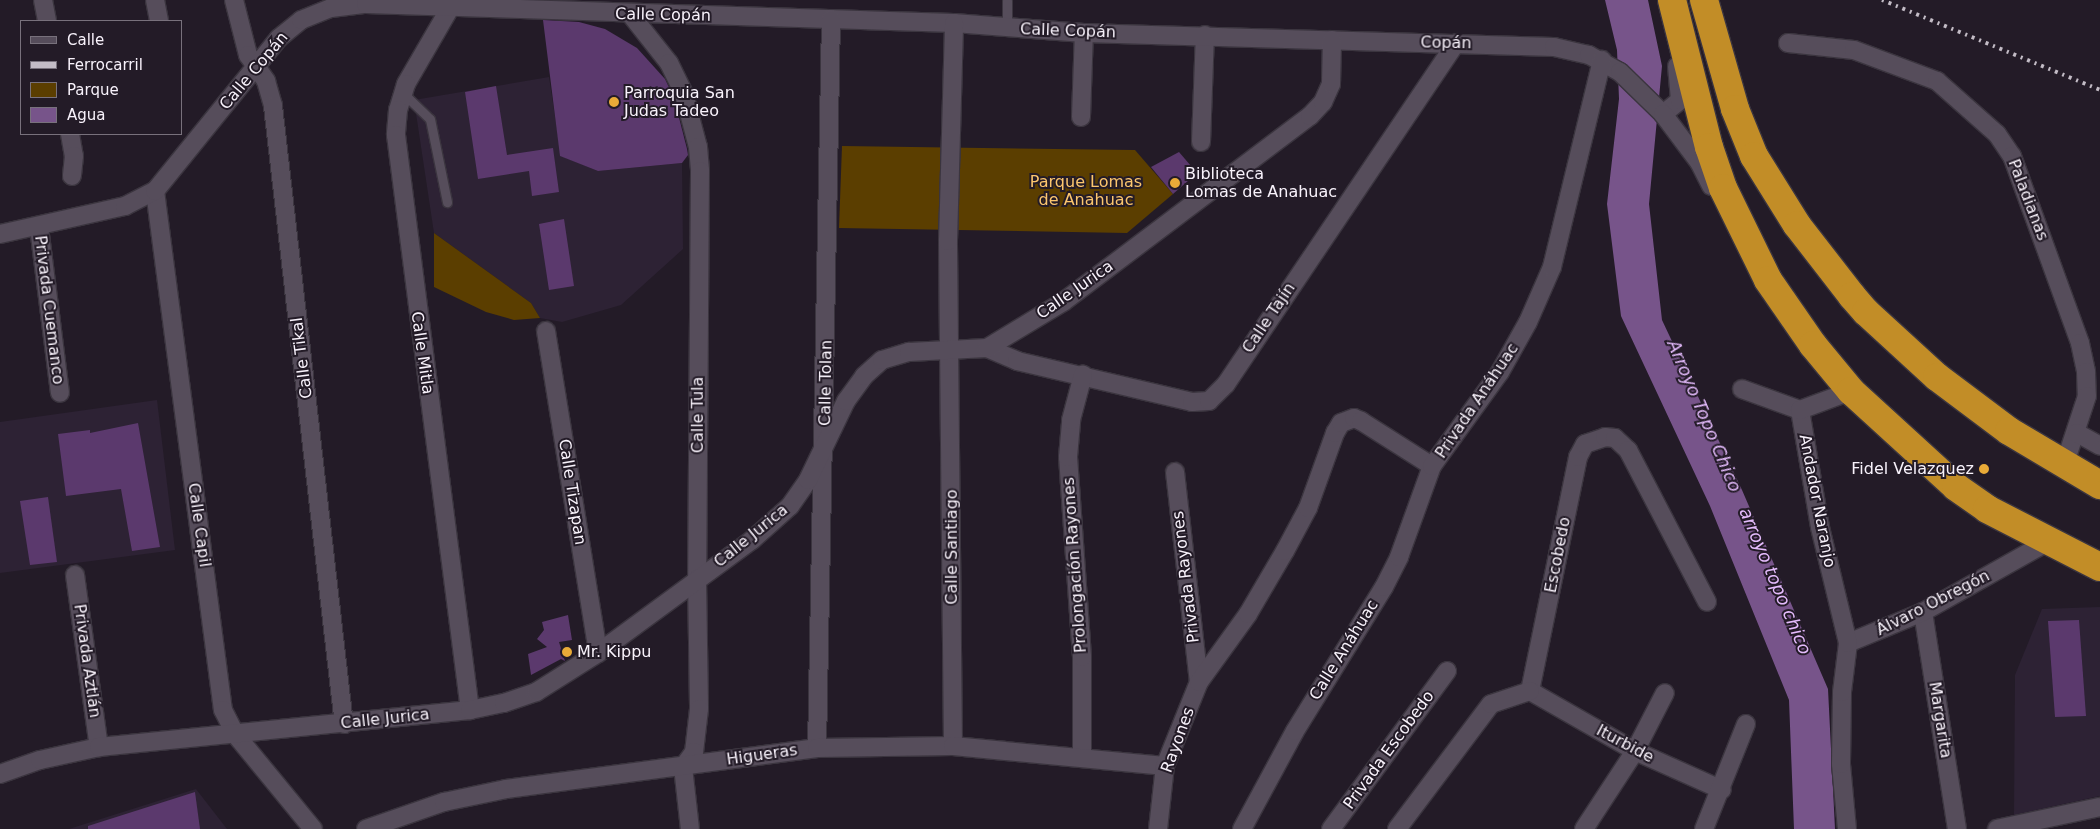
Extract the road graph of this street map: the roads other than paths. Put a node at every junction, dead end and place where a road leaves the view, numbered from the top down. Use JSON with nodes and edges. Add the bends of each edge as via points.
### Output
{"nodes":[{"id":1,"x":43,"y":0,"type":"edge"},
{"id":2,"x":155,"y":0,"type":"edge"},
{"id":3,"x":234,"y":0,"type":"edge"},
{"id":4,"x":1007,"y":0,"type":"edge"},
{"id":5,"x":1670,"y":0,"type":"edge"},
{"id":6,"x":1704,"y":0,"type":"edge"},
{"id":7,"x":450,"y":8,"type":"junction"},
{"id":8,"x":631,"y":14,"type":"junction"},
{"id":9,"x":831,"y":19,"type":"junction"},
{"id":10,"x":47,"y":20,"type":"edge"},
{"id":11,"x":159,"y":20,"type":"edge"},
{"id":12,"x":954,"y":24,"type":"junction"},
{"id":13,"x":1007,"y":29,"type":"junction"},
{"id":14,"x":1084,"y":33,"type":"junction"},
{"id":15,"x":1205,"y":36,"type":"junction"},
{"id":16,"x":1332,"y":40,"type":"junction"},
{"id":17,"x":1456,"y":43,"type":"junction"},
{"id":18,"x":1788,"y":43,"type":"dead end"},
{"id":19,"x":1602,"y":60,"type":"junction"},
{"id":20,"x":255,"y":66,"type":"junction"},
{"id":21,"x":403,"y":93,"type":"junction"},
{"id":22,"x":1659,"y":112,"type":"junction"},
{"id":23,"x":1081,"y":117,"type":"dead end"},
{"id":24,"x":70,"y":135,"type":"edge"},
{"id":25,"x":1201,"y":142,"type":"dead end"},
{"id":26,"x":72,"y":176,"type":"dead end"},
{"id":27,"x":154,"y":192,"type":"junction"},
{"id":28,"x":447,"y":202,"type":"dead end"},
{"id":29,"x":38,"y":227,"type":"junction"},
{"id":30,"x":0,"y":234,"type":"edge"},
{"id":31,"x":1768,"y":280,"type":"junction"},
{"id":32,"x":546,"y":331,"type":"dead end"},
{"id":33,"x":951,"y":348,"type":"junction"},
{"id":34,"x":987,"y":348,"type":"junction"},
{"id":35,"x":1083,"y":374,"type":"junction"},
{"id":36,"x":1742,"y":389,"type":"dead end"},
{"id":37,"x":1851,"y":391,"type":"junction"},
{"id":38,"x":60,"y":393,"type":"dead end"},
{"id":39,"x":1800,"y":410,"type":"junction"},
{"id":40,"x":2077,"y":433,"type":"junction"},
{"id":41,"x":826,"y":442,"type":"junction"},
{"id":42,"x":2100,"y":446,"type":"edge"},
{"id":43,"x":1432,"y":466,"type":"junction"},
{"id":44,"x":2064,"y":466,"type":"junction"},
{"id":45,"x":1174,"y":472,"type":"dead end"},
{"id":46,"x":2100,"y":485,"type":"edge"},
{"id":47,"x":2047,"y":542,"type":"junction"},
{"id":48,"x":2100,"y":567,"type":"edge"},
{"id":49,"x":75,"y":575,"type":"dead end"},
{"id":50,"x":697,"y":579,"type":"junction"},
{"id":51,"x":1707,"y":602,"type":"dead end"},
{"id":52,"x":1923,"y":612,"type":"junction"},
{"id":53,"x":1848,"y":643,"type":"junction"},
{"id":54,"x":598,"y":653,"type":"junction"},
{"id":55,"x":1447,"y":671,"type":"dead end"},
{"id":56,"x":1199,"y":682,"type":"junction"},
{"id":57,"x":1530,"y":691,"type":"junction"},
{"id":58,"x":1665,"y":693,"type":"dead end"},
{"id":59,"x":470,"y":710,"type":"junction"},
{"id":60,"x":344,"y":724,"type":"junction"},
{"id":61,"x":1746,"y":724,"type":"dead end"},
{"id":62,"x":235,"y":734,"type":"junction"},
{"id":63,"x":953,"y":746,"type":"junction"},
{"id":64,"x":99,"y":747,"type":"junction"},
{"id":65,"x":817,"y":748,"type":"junction"},
{"id":66,"x":1635,"y":751,"type":"junction"},
{"id":67,"x":1082,"y":757,"type":"junction"},
{"id":68,"x":1165,"y":766,"type":"junction"},
{"id":69,"x":682,"y":767,"type":"junction"},
{"id":70,"x":0,"y":774,"type":"edge"},
{"id":71,"x":1722,"y":790,"type":"junction"},
{"id":72,"x":2100,"y":807,"type":"edge"},
{"id":73,"x":2047,"y":823,"type":"edge"},
{"id":74,"x":312,"y":829,"type":"edge"},
{"id":75,"x":366,"y":829,"type":"edge"},
{"id":76,"x":690,"y":829,"type":"edge"},
{"id":77,"x":1158,"y":829,"type":"edge"},
{"id":78,"x":1242,"y":829,"type":"edge"},
{"id":79,"x":1332,"y":829,"type":"edge"},
{"id":80,"x":1397,"y":829,"type":"edge"},
{"id":81,"x":1584,"y":829,"type":"edge"},
{"id":82,"x":1704,"y":829,"type":"edge"},
{"id":83,"x":1847,"y":829,"type":"edge"},
{"id":84,"x":1956,"y":829,"type":"edge"},
{"id":85,"x":1997,"y":829,"type":"edge"}],
"edges":[{"from":1,"to":10,"type":"street"},
{"from":2,"to":11,"type":"street"},
{"from":3,"to":20,"type":"street","name":"Calle Tikal","via":[[242,37]]},
{"from":4,"to":13,"type":"lane"},
{"from":5,"to":22,"type":"street","via":[[1680,100]]},
{"from":5,"to":31,"type":"highway","via":[[1714,164],[1739,224]]},
{"from":6,"to":44,"type":"highway","via":[[1735,109],[1754,156],[1808,241],[1866,312],[1937,377],[2009,431]]},
{"from":7,"to":8,"type":"street","name":"Calle Copán"},
{"from":7,"to":20,"type":"street","name":"Calle Copán","via":[[366,4],[331,8],[301,20],[279,38]]},
{"from":7,"to":21,"type":"street","name":"Calle Mitla"},
{"from":8,"to":9,"type":"street","name":"Calle Copán"},
{"from":8,"to":50,"type":"street","name":"Calle Tula","via":[[669,63],[684,94],[698,147]]},
{"from":9,"to":12,"type":"street","name":"Calle Copán"},
{"from":9,"to":41,"type":"street","name":"Calle Tolan"},
{"from":12,"to":13,"type":"street","name":"Calle Copán"},
{"from":12,"to":33,"type":"street","name":"Calle Santiago","via":[[948,241]]},
{"from":13,"to":14,"type":"street","name":"Calle Copán"},
{"from":14,"to":15,"type":"street","name":"Calle Copán"},
{"from":14,"to":23,"type":"street"},
{"from":15,"to":16,"type":"street","name":"Copán"},
{"from":15,"to":25,"type":"street"},
{"from":16,"to":17,"type":"street","name":"Copán"},
{"from":16,"to":34,"type":"street","name":"Calle Jurica","via":[[1331,84],[1323,102],[1310,116],[1063,302]]},
{"from":17,"to":19,"type":"street","name":"Copán","via":[[1554,47]]},
{"from":17,"to":35,"type":"street","name":"Calle Tajín","via":[[1215,397],[1209,402],[1192,402]]},
{"from":18,"to":40,"type":"street","name":"Paladianas","via":[[1854,50],[1937,82],[1997,134],[2012,156],[2080,343],[2087,396]]},
{"from":19,"to":22,"type":"street","name":"Copán","via":[[1620,72]]},
{"from":19,"to":43,"type":"street","name":"Privada Anáhuac","via":[[1552,267],[1528,322],[1500,372]]},
{"from":20,"to":27,"type":"street","name":"Calle Copán"},
{"from":20,"to":60,"type":"street","name":"Calle Tikal","via":[[266,80],[273,106]]},
{"from":21,"to":28,"type":"lane","via":[[430,119]]},
{"from":21,"to":59,"type":"street","name":"Calle Mitla","via":[[398,110],[397,159]]},
{"from":22,"to":31,"type":"street","name":"Copán","via":[[1699,162],[1738,246]]},
{"from":24,"to":26,"type":"street","via":[[74,156]]},
{"from":27,"to":29,"type":"street","name":"Calle Copán","via":[[125,206]]},
{"from":27,"to":62,"type":"street","name":"Calle Capil","via":[[223,710]]},
{"from":29,"to":30,"type":"street","name":"Calle Copán"},
{"from":29,"to":38,"type":"street","name":"Privada Cuemanco"},
{"from":31,"to":37,"type":"highway","via":[[1808,338]]},
{"from":32,"to":54,"type":"street","name":"Calle Tizapan"},
{"from":33,"to":34,"type":"street","name":"Calle Jurica"},
{"from":33,"to":41,"type":"street","name":"Calle Jurica","via":[[909,352],[882,360],[864,376],[846,401]]},
{"from":33,"to":63,"type":"street","name":"Calle Santiago"},
{"from":34,"to":35,"type":"street","name":"Calle Tajín","via":[[1017,362]]},
{"from":35,"to":67,"type":"street","name":"Prolongación Rayones","via":[[1071,420],[1068,456],[1082,657]]},
{"from":36,"to":39,"type":"street"},
{"from":37,"to":39,"type":"street"},
{"from":37,"to":47,"type":"highway","via":[[1956,487]]},
{"from":39,"to":53,"type":"street","name":"Andador Naranjo","via":[[1820,527]]},
{"from":40,"to":42,"type":"street"},
{"from":40,"to":44,"type":"street","name":"Paladianas"},
{"from":41,"to":50,"type":"street","name":"Calle Jurica","via":[[808,480],[790,506],[752,540]]},
{"from":41,"to":65,"type":"street","name":"Calle Tolan"},
{"from":43,"to":56,"type":"street","via":[[1362,421],[1354,418],[1341,423],[1308,508],[1286,551],[1248,614]]},
{"from":43,"to":78,"type":"street","name":"Calle Anáhuac","via":[[1388,579],[1295,731]]},
{"from":44,"to":46,"type":"highway"},
{"from":45,"to":56,"type":"street","name":"Privada Rayones"},
{"from":47,"to":48,"type":"highway"},
{"from":47,"to":52,"type":"street","name":"Álvaro Obregón"},
{"from":49,"to":64,"type":"street","name":"Privada Aztlán"},
{"from":50,"to":54,"type":"street","name":"Calle Jurica"},
{"from":50,"to":69,"type":"street","name":"Calle Tula","via":[[699,728],[694,752]]},
{"from":51,"to":57,"type":"street","name":"Escobedo","via":[[1628,450],[1615,438],[1605,437],[1586,444],[1578,457]]},
{"from":52,"to":53,"type":"street","name":"Álvaro Obregón"},
{"from":52,"to":84,"type":"street","name":"Margarita"},
{"from":53,"to":83,"type":"street","via":[[1842,692],[1841,764]]},
{"from":54,"to":59,"type":"street","name":"Calle Jurica","via":[[536,692],[504,704]]},
{"from":55,"to":79,"type":"street","name":"Privada Escobedo"},
{"from":56,"to":68,"type":"street","name":"Rayones"},
{"from":57,"to":66,"type":"street","name":"Iturbide"},
{"from":57,"to":80,"type":"street","via":[[1490,704]]},
{"from":58,"to":66,"type":"street"},
{"from":59,"to":60,"type":"street","name":"Calle Jurica"},
{"from":60,"to":62,"type":"street","name":"Calle Jurica"},
{"from":61,"to":71,"type":"street"},
{"from":62,"to":64,"type":"street","name":"Calle Jurica"},
{"from":62,"to":74,"type":"street","name":"Calle Capil"},
{"from":63,"to":65,"type":"street","name":"Higueras"},
{"from":63,"to":67,"type":"street","name":"Higueras"},
{"from":64,"to":70,"type":"street","name":"Calle Jurica","via":[[40,760]]},
{"from":65,"to":69,"type":"street","name":"Higueras"},
{"from":66,"to":71,"type":"street","name":"Iturbide"},
{"from":66,"to":81,"type":"street"},
{"from":67,"to":68,"type":"street","name":"Higueras"},
{"from":68,"to":77,"type":"street","name":"Rayones"},
{"from":69,"to":75,"type":"street","name":"Higueras","via":[[465,796]]},
{"from":69,"to":76,"type":"street"},
{"from":71,"to":82,"type":"street"},
{"from":72,"to":73,"type":"street"},
{"from":73,"to":85,"type":"street"}]}
